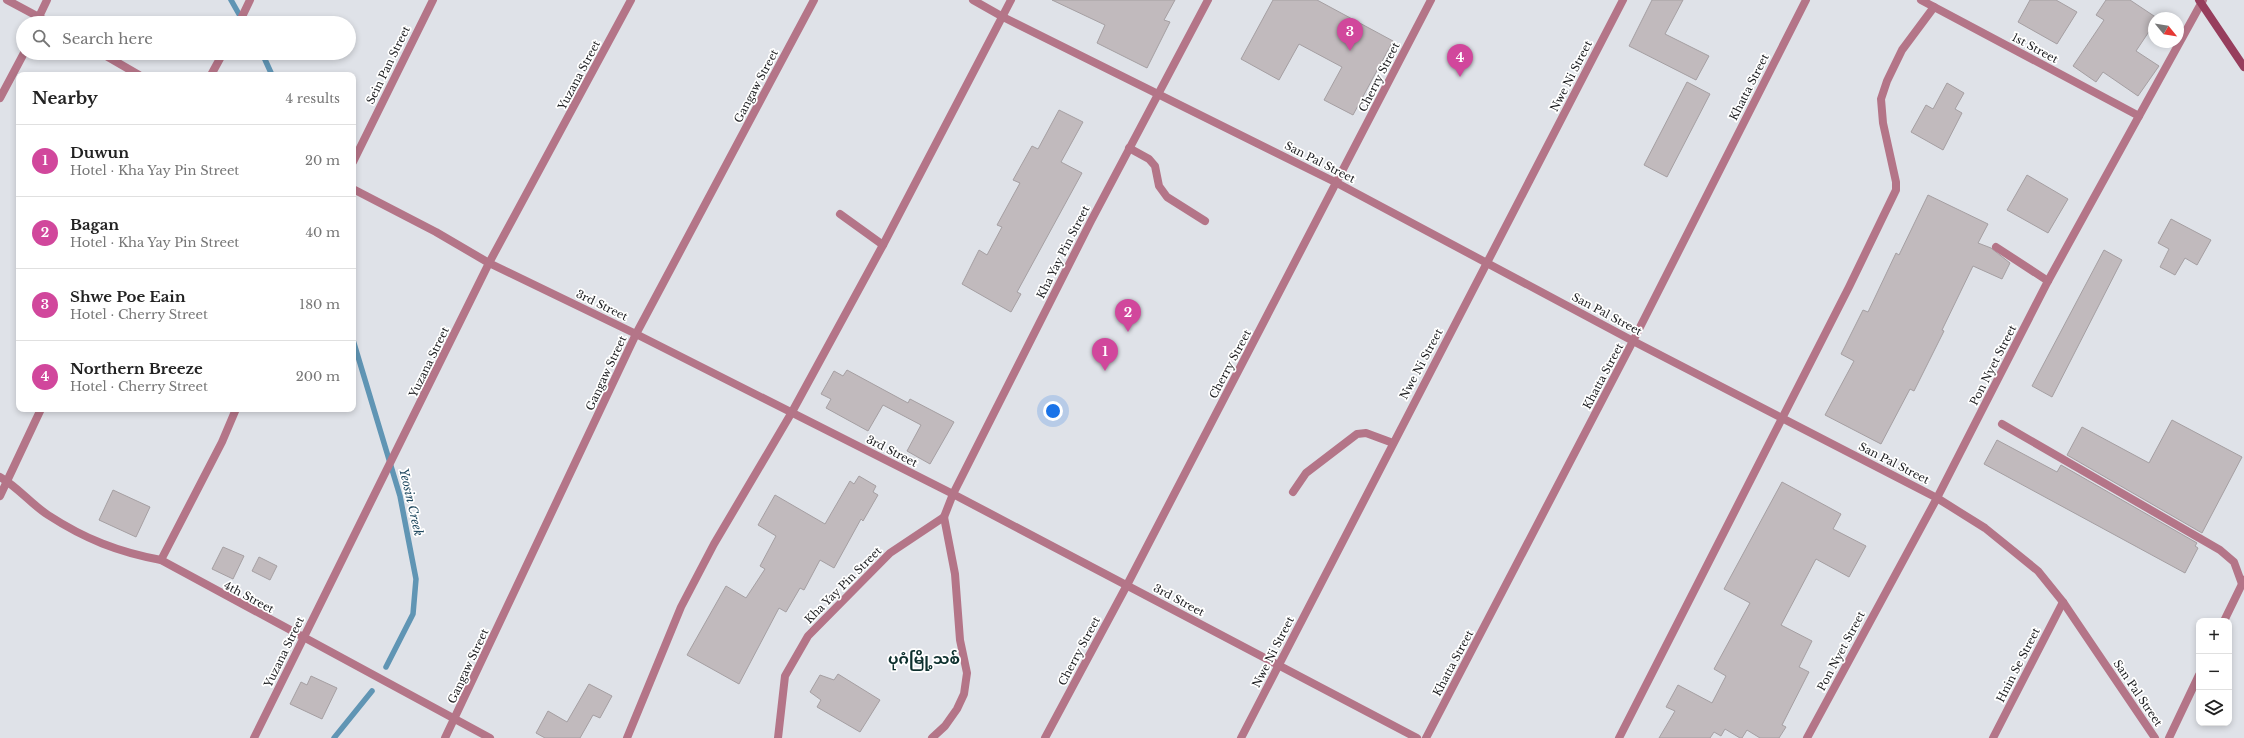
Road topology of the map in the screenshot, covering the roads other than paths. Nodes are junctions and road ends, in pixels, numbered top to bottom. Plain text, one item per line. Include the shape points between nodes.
1 (7, 0) edge
2 (47, 0) edge
3 (432, 0) edge
4 (631, 0) edge
5 (814, 0) edge
6 (973, 0) edge
7 (1011, 0) edge
8 (1208, 0) edge
9 (1431, 0) edge
10 (1623, 0) edge
11 (1806, 0) edge
12 (1921, 0) edge
13 (2201, 1) edge
14 (249, 2) edge
15 (1934, 7) junction
16 (32, 16) edge
17 (39, 16) edge
18 (242, 16) edge
19 (1003, 17) junction
20 (20, 60) edge
21 (113, 60) edge
22 (219, 60) edge
23 (2244, 67) edge
24 (134, 72) edge
25 (213, 72) edge
26 (1159, 93) junction
27 (0, 98) edge
28 (2139, 116) junction
29 (1130, 148) junction
30 (356, 156) edge
31 (1337, 182) junction
32 (356, 191) edge
33 (361, 194) junction
34 (356, 197) edge
35 (840, 214) dead end
36 (1205, 221) dead end
37 (883, 245) junction
38 (1996, 247) dead end
39 (1487, 262) junction
40 (489, 264) junction
41 (2048, 281) junction
42 (636, 334) junction
43 (1633, 341) junction
44 (39, 412) edge
45 (235, 412) edge
46 (792, 412) junction
47 (1782, 419) junction
48 (2002, 424) dead end
49 (1393, 443) junction
50 (4, 479) edge
51 (1293, 492) dead end
52 (953, 494) junction
53 (0, 496) edge
54 (1937, 498) junction
55 (944, 517) junction
56 (161, 560) junction
57 (2243, 582) edge
58 (1127, 585) junction
59 (2063, 602) junction
60 (2225, 618) edge
61 (303, 638) junction
62 (1279, 664) junction
63 (2196, 681) edge
64 (455, 720) junction
65 (254, 738) edge
66 (445, 738) edge
67 (490, 738) edge
68 (627, 738) edge
69 (778, 738) edge
70 (932, 738) edge
71 (1045, 738) edge
72 (1241, 738) edge
73 (1417, 738) edge
74 (1426, 738) edge
75 (1619, 738) edge
76 (1807, 738) edge
77 (1993, 738) edge
78 (2155, 738) edge
79 (2169, 738) edge

1 - 16 street
2 - 17 street
3 - 30 street, Sein Pan Street
4 - 40 street, Yuzana Street
5 - 42 street, Gangaw Street
6 - 19 street, San Pal Street
7 - 19 street
8 - 26 street, Kha Yay Pin Street
9 - 31 street, Cherry Street
10 - 39 street, Nwe Ni Street
11 - 43 street, Khatta Street
12 - 15 street, 1st Street
13 - 23 main road
13 - 28 street, Pon Nyet Street
14 - 18 street
15 - 28 street, 1st Street
15 - 47 street via 1902,50 1881,99 1883,124 1896,190
19 - 26 street, San Pal Street
19 - 37 street
20 - 27 street
21 - 24 street
22 - 25 street
26 - 29 street, Kha Yay Pin Street
26 - 31 street, San Pal Street
28 - 41 street, Pon Nyet Street
29 - 36 street via 1149,159 1155,166 1159,186 1167,197
29 - 52 street, Kha Yay Pin Street
31 - 39 street, San Pal Street
31 - 58 street, Cherry Street
32 - 33 street, 3rd Street
33 - 34 street
33 - 40 street, 3rd Street via 436,232
35 - 37 street
37 - 46 street
38 - 41 street
39 - 43 street, San Pal Street
39 - 49 street, Nwe Ni Street
40 - 42 street, 3rd Street
40 - 61 street, Yuzana Street
41 - 54 street, Pon Nyet Street
42 - 46 street, 3rd Street
42 - 64 street, Gangaw Street
43 - 47 street, San Pal Street
43 - 74 street, Khatta Street
44 - 50 street
45 - 56 street
46 - 52 street, 3rd Street
46 - 68 street via 714,544 681,607
47 - 54 street, San Pal Street
47 - 75 street
48 - 57 street via 2220,550 2234,562
49 - 51 street via 1366,433 1357,434 1306,473
49 - 62 street, Nwe Ni Street
50 - 53 street
50 - 56 street, 4th Street via 47,515 92,540 124,553
52 - 55 street, Kha Yay Pin Street
52 - 58 street, 3rd Street
54 - 59 street, San Pal Street via 1985,528 2038,571
54 - 76 street, Pon Nyet Street
55 - 69 street, Kha Yay Pin Street via 890,553 808,636 785,676
55 - 70 street via 955,574 960,640 967,673 964,694 957,709 945,726
56 - 61 street, 4th Street
57 - 60 street
58 - 62 street, 3rd Street
58 - 71 street, Cherry Street
59 - 77 street, Hnin Se Street
59 - 78 street, San Pal Street
61 - 64 street, 4th Street
61 - 65 street, Yuzana Street
62 - 72 street, Nwe Ni Street
62 - 73 street, 3rd Street
63 - 79 street
64 - 66 street, Gangaw Street
64 - 67 street, 4th Street

